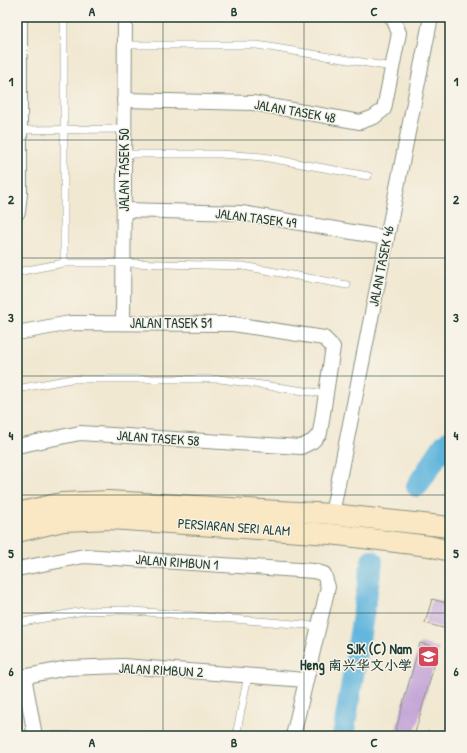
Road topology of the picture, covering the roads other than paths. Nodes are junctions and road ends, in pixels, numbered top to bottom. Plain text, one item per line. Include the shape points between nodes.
1 (20, 17) edge
2 (64, 17) edge
3 (125, 17) edge
4 (391, 17) edge
5 (431, 17) edge
6 (125, 45) junction
7 (392, 67) junction
8 (124, 100) junction
9 (124, 129) junction
10 (20, 130) junction
11 (64, 130) junction
12 (124, 154) junction
13 (368, 176) dead end
14 (124, 210) junction
15 (17, 213) edge
16 (387, 238) junction
17 (64, 263) junction
18 (124, 263) junction
19 (17, 272) edge
20 (347, 285) dead end
21 (123, 323) junction
22 (17, 333) edge
23 (17, 389) edge
24 (326, 394) junction
25 (17, 446) edge
26 (17, 513) edge
27 (332, 514) junction
28 (450, 527) edge
29 (281, 530) junction
30 (17, 532) edge
31 (377, 540) junction
32 (450, 551) edge
33 (17, 569) edge
34 (17, 623) edge
35 (319, 626) junction
36 (248, 675) junction
37 (20, 677) edge
38 (306, 680) junction
39 (34, 736) edge
40 (151, 736) edge
41 (236, 736) edge
42 (293, 736) edge

1 - 10 street
2 - 11 lane
3 - 6 street, JALAN TASEK 50
4 - 7 street, JALAN TASEK 48 via 399,33
5 - 16 street, JALAN TASEK 46
6 - 7 lane via 257,46
6 - 8 street, JALAN TASEK 50
7 - 8 street, JALAN TASEK 48 via 384,109 374,118 360,122 253,102
8 - 9 street, JALAN TASEK 50
9 - 11 lane
9 - 12 street, JALAN TASEK 50
10 - 11 lane
10 - 15 street via 20,193
11 - 17 lane
12 - 13 lane via 220,154 263,157
12 - 14 street, JALAN TASEK 50
14 - 16 street, JALAN TASEK 49 via 242,213
14 - 18 street, JALAN TASEK 50
16 - 27 street, JALAN TASEK 46
17 - 18 lane
17 - 19 lane
18 - 20 lane via 243,266
18 - 21 street, JALAN TASEK 50
21 - 22 street, JALAN TASEK 51 via 70,323
21 - 24 street, JALAN TASEK 51 via 233,324 324,338 333,347
23 - 24 lane via 71,379 220,380
24 - 25 street, JALAN TASEK 58 via 320,433 301,447 80,433
26 - 27 main road, PERSIARAN SERI ALAM via 61,503 109,501
27 - 28 main road, PERSIARAN SERI ALAM
27 - 29 main road via 320,525
27 - 31 main road via 349,529
29 - 30 main road, PERSIARAN SERI ALAM via 110,519 63,522
29 - 31 main road, PERSIARAN SERI ALAM
31 - 32 main road, PERSIARAN SERI ALAM
33 - 35 street, JALAN RIMBUN 1 via 84,556 314,571 324,574 328,587
34 - 35 lane via 84,611 122,610
35 - 38 street
36 - 37 street, JALAN RIMBUN 2 via 123,666 67,668
36 - 38 street, JALAN RIMBUN 2
36 - 41 lane
37 - 39 street
38 - 42 street
39 - 40 lane

